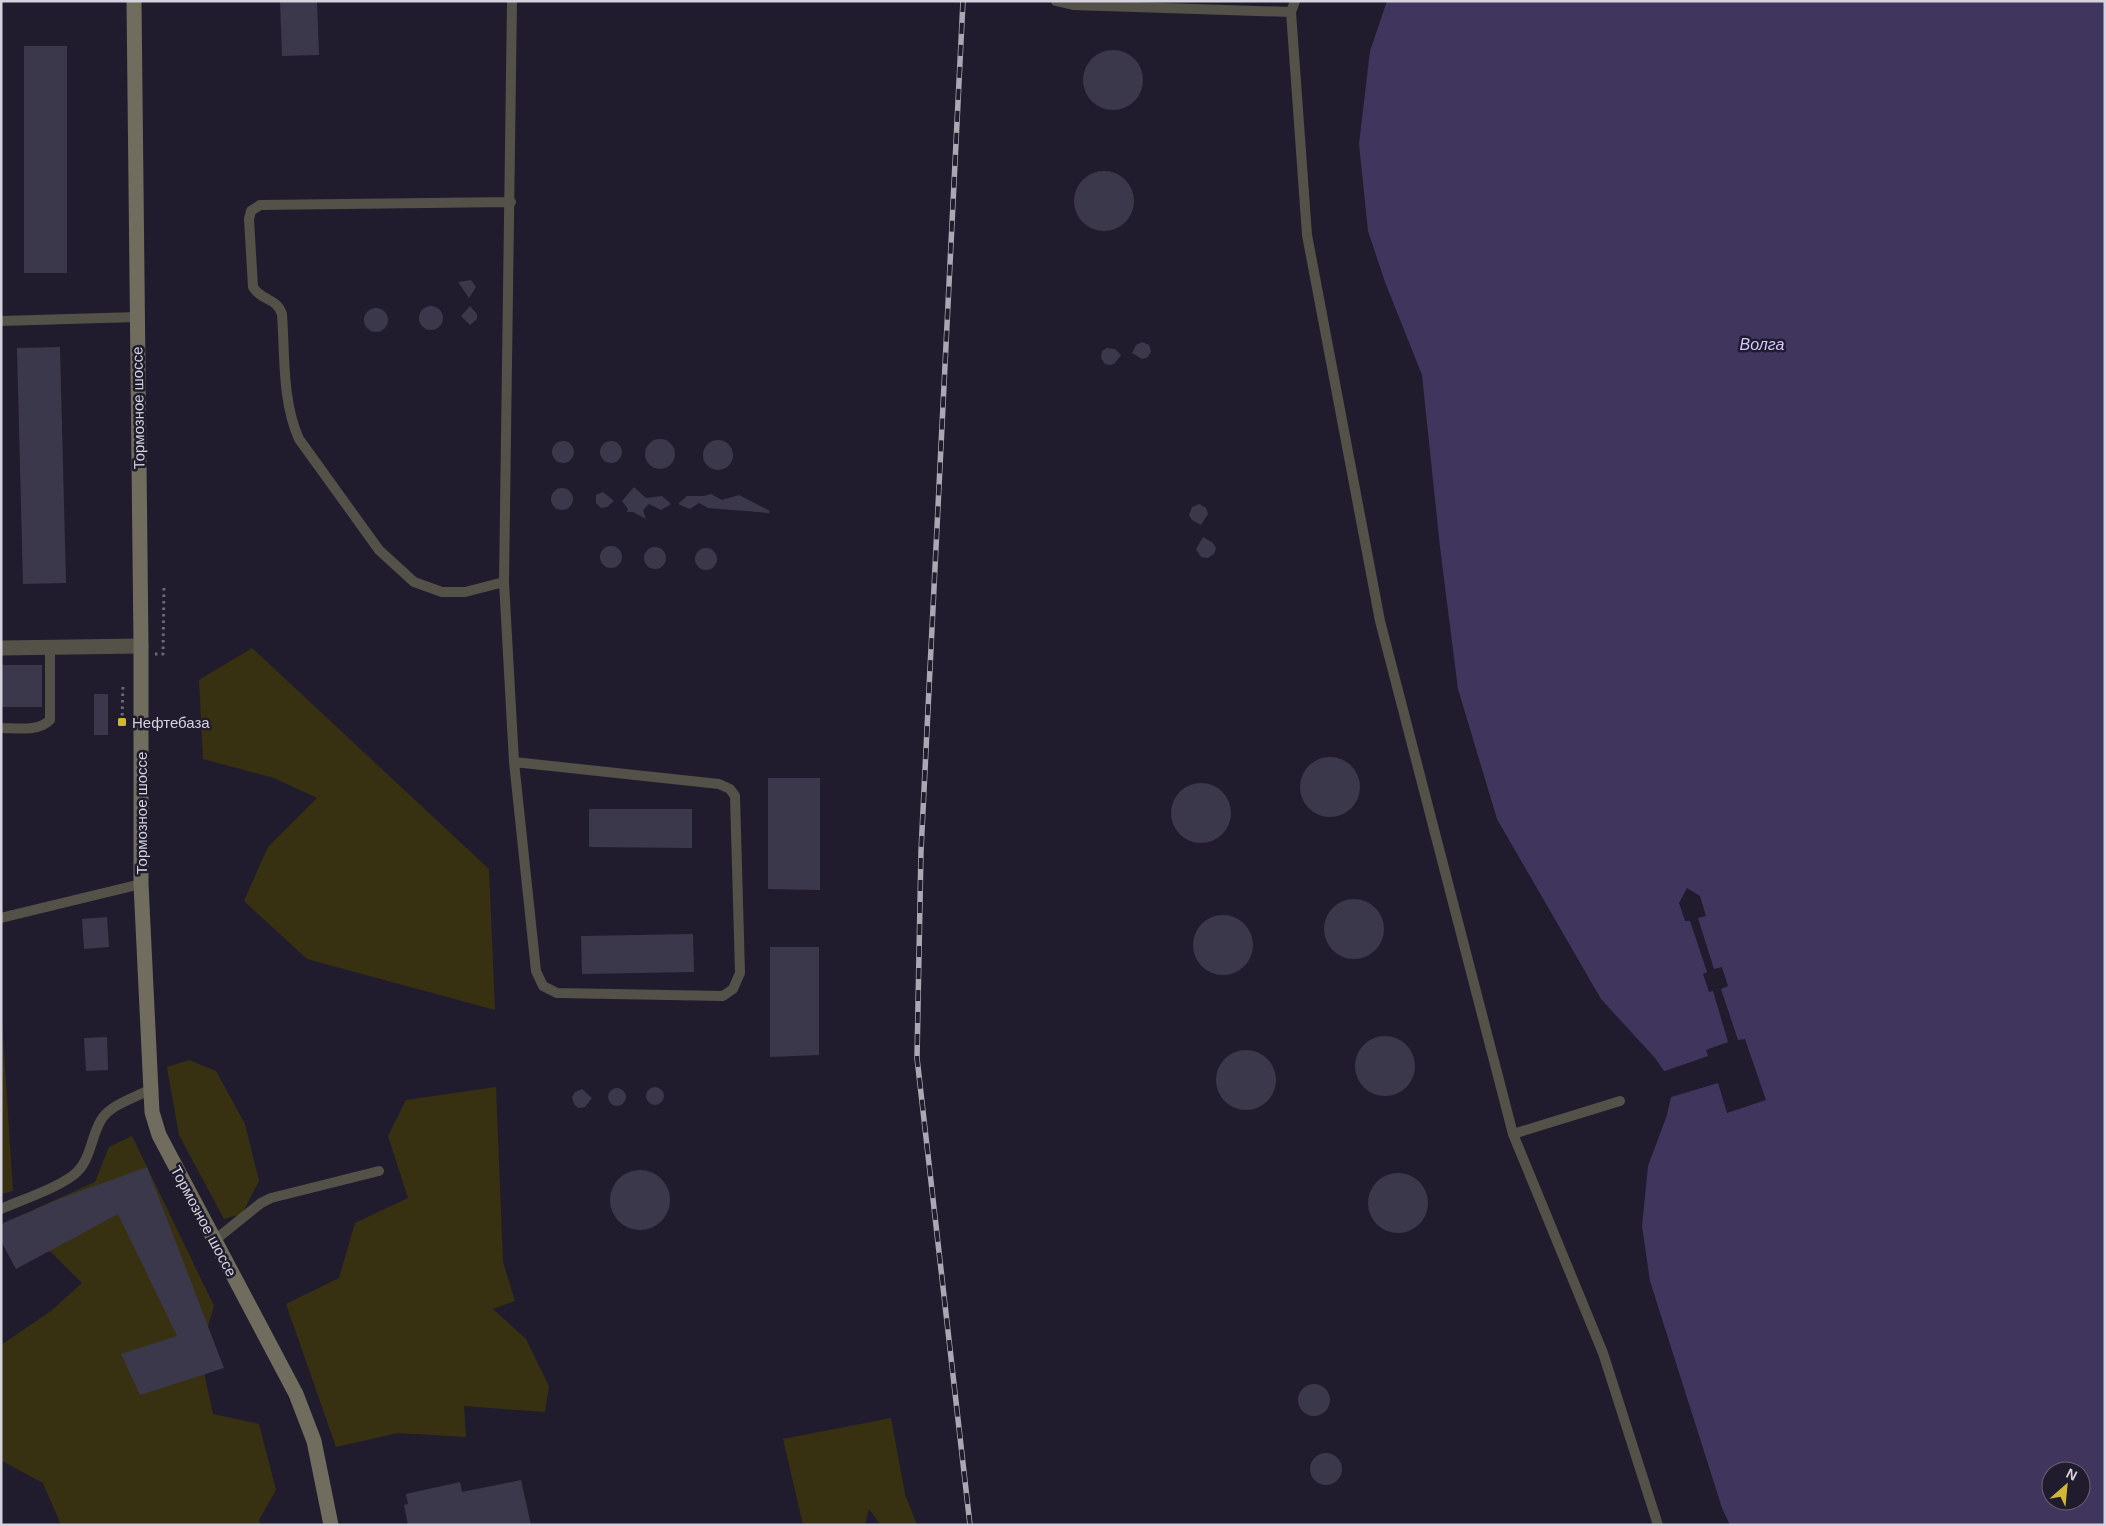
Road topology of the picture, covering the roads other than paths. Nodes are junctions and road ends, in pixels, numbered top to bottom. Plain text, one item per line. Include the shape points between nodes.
1 (134, 1) edge
2 (512, 1) edge
3 (1056, 1) edge
4 (1295, 1) edge
5 (1291, 12) junction
6 (511, 202) junction
7 (137, 317) junction
8 (1, 321) edge
9 (504, 582) junction
10 (141, 646) junction
11 (1, 648) edge
12 (50, 649) junction
13 (1, 728) edge
14 (514, 762) junction
15 (141, 884) junction
16 (1, 918) edge
17 (149, 1090) junction
18 (1620, 1101) dead end
19 (1513, 1134) junction
20 (378, 1170) dead end
21 (1, 1209) edge
22 (214, 1240) junction
23 (331, 1525) edge
24 (1658, 1525) edge

1 - 7 street, Тормозное шоссе
2 - 6 lane
3 - 5 lane via 1073,5
4 - 5 lane
5 - 19 lane via 1307,235 1380,621
6 - 9 lane
6 - 9 lane via 260,205 251,211 249,219 254,287 260,295 275,302 282,314 288,402 291,422 299,439 379,550 414,582 442,592 465,592
7 - 8 lane
7 - 10 street, Тормозное шоссе
9 - 14 lane
10 - 12 street
10 - 15 street, Тормозное шоссе
11 - 12 street
12 - 13 lane via 50,720 37,728
14 - 14 lane via 718,784 730,789 735,796 740,973 733,990 723,996 557,993 543,986 536,971
15 - 16 lane
15 - 17 street, Тормозное шоссе
17 - 21 lane via 109,1111 101,1119 85,1163 76,1173
17 - 22 street, Тормозное шоссе via 159,1135
18 - 19 lane
19 - 24 lane via 1603,1353
20 - 22 lane via 270,1198
22 - 23 street, Тормозное шоссе via 296,1394 314,1441

